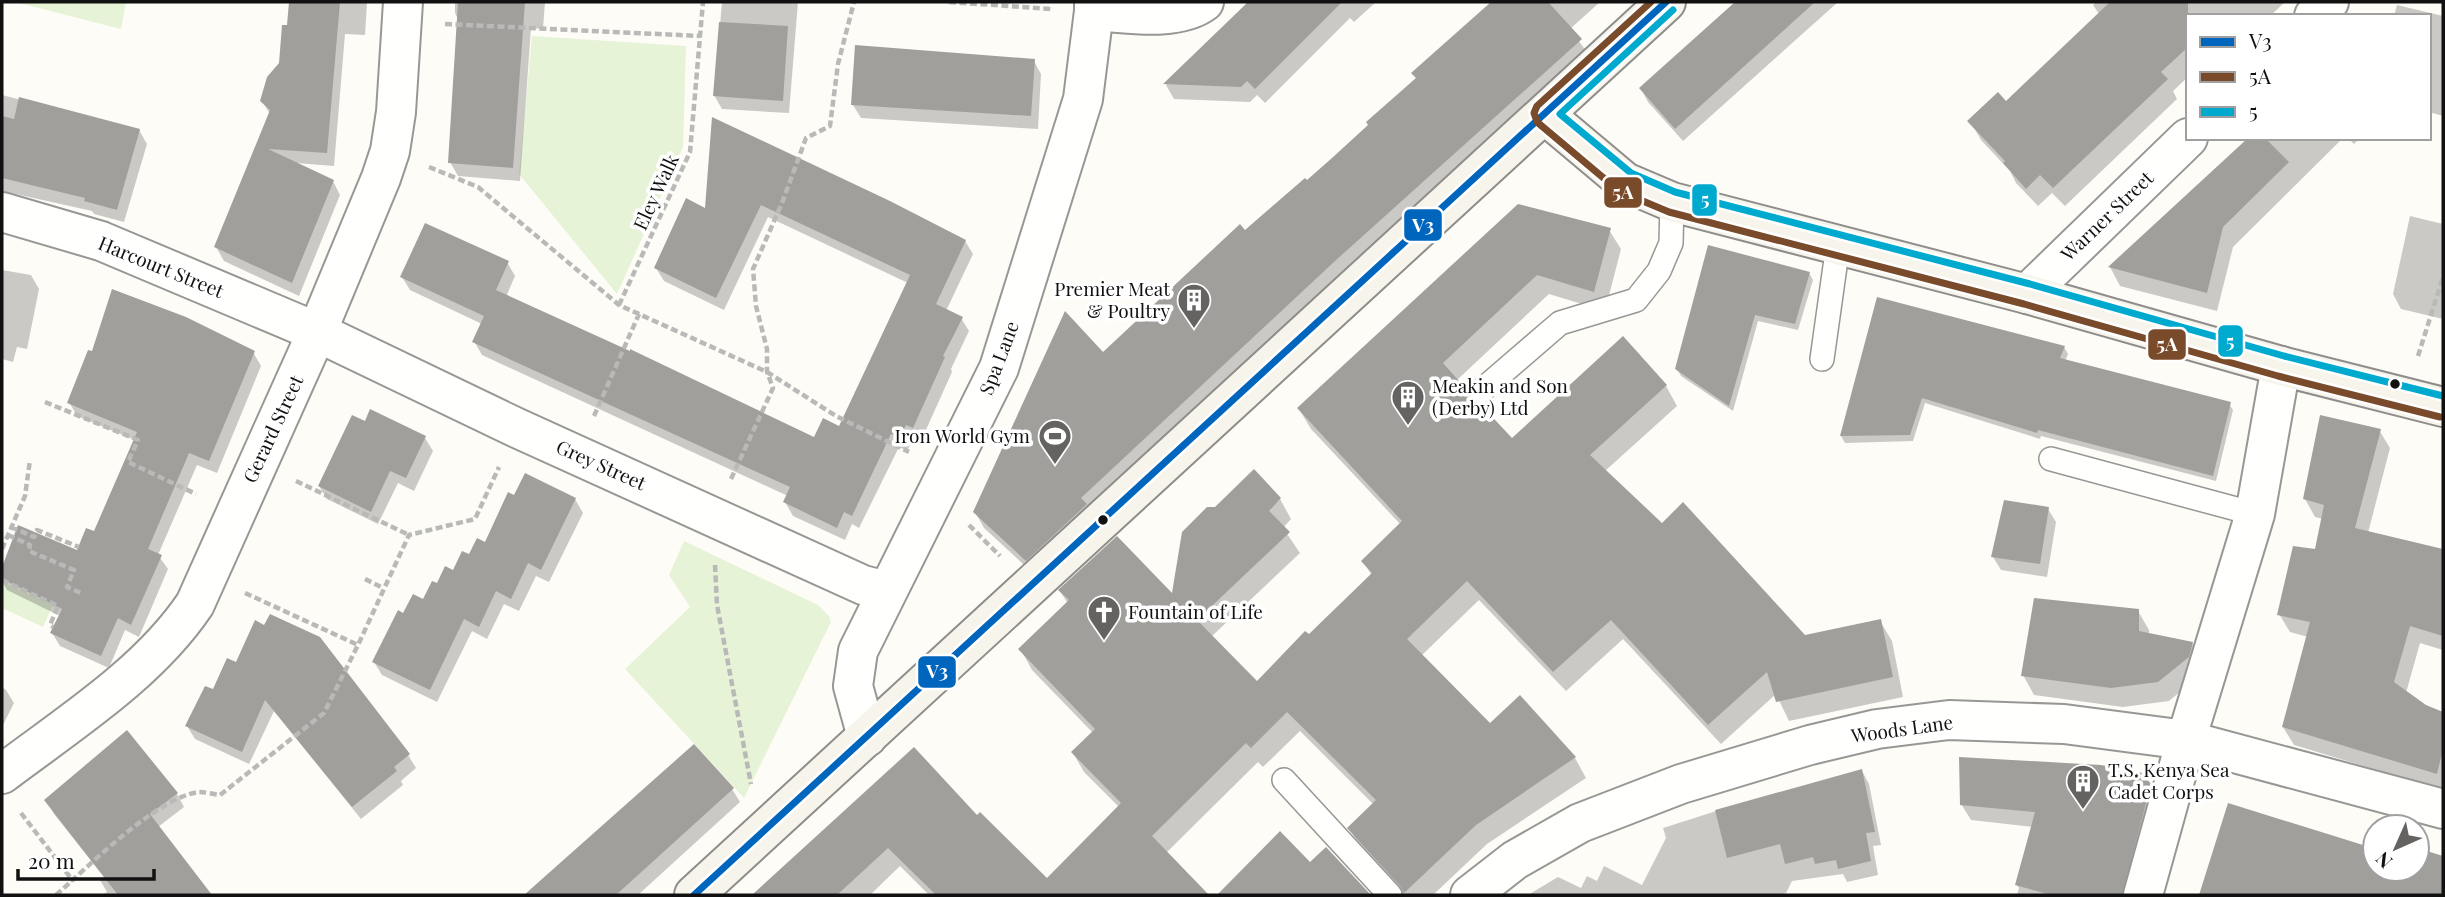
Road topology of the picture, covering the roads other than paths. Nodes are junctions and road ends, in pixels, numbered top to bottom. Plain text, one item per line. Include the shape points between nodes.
1 (1204, 2) edge
2 (1666, 2) edge
3 (2329, 2) edge
4 (1094, 7) edge
5 (402, 12) edge
6 (2316, 14) edge
7 (1544, 114) junction
8 (2186, 140) edge
9 (1672, 202) junction
10 (2, 212) edge
11 (1838, 245) junction
12 (2027, 294) junction
13 (317, 332) junction
14 (1822, 359) dead end
15 (2281, 366) junction
16 (1481, 391) dead end
17 (2443, 407) edge
18 (2051, 459) dead end
19 (2255, 514) junction
20 (887, 591) junction
21 (867, 737) junction
22 (2186, 740) junction
23 (1284, 780) dead end
24 (10, 791) edge
25 (2443, 808) edge
26 (2143, 893) edge
27 (699, 894) edge
28 (1390, 895) edge
29 (1470, 895) edge

1 - 4 street via 1194,10 1173,14
2 - 7 street
3 - 6 street
4 - 20 street, Spa Lane via 1083,99 999,368
5 - 13 street, Gerard Street via 390,151
7 - 9 street via 1625,181
7 - 21 street
8 - 12 street, Warner Street
9 - 11 street
9 - 16 lane via 1671,243 1659,271 1636,300 1560,323
10 - 13 street, Harcourt Street via 101,241
11 - 12 street
11 - 14 lane
12 - 15 street
13 - 20 street, Grey Street via 517,428
13 - 24 street, Gerard Street via 188,615 161,648
15 - 17 street
15 - 19 street
18 - 19 lane
19 - 22 street
20 - 21 street, Spa Lane via 858,651 853,686
21 - 27 street
22 - 25 street, Woods Lane
22 - 26 street
22 - 29 street, Woods Lane via 2064,724 1949,720 1877,729 1681,784 1580,823 1515,859
23 - 28 lane

